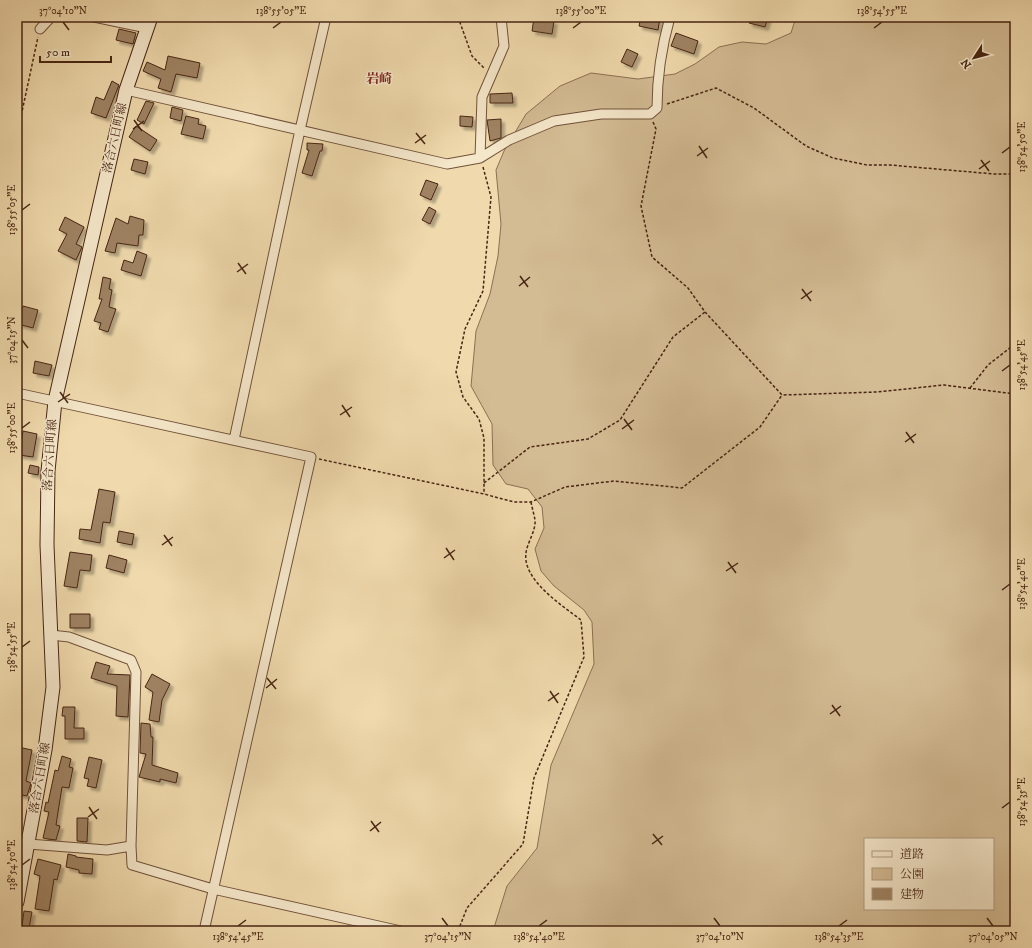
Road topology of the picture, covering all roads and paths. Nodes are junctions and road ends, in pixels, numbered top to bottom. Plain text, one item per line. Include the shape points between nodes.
1 (52, 17) edge
2 (94, 17) edge
3 (326, 17) edge
4 (458, 17) edge
5 (501, 17) edge
6 (670, 17) edge
7 (149, 22) edge
8 (40, 29) joint
9 (492, 75) junction
10 (126, 90) junction
11 (653, 111) junction
12 (300, 130) junction
13 (17, 135) edge
14 (480, 158) junction
15 (1015, 174) edge
16 (705, 312) junction
17 (1015, 344) edge
18 (970, 388) junction
19 (17, 393) edge
20 (1015, 394) edge
21 (782, 395) junction
22 (55, 401) junction
23 (234, 440) junction
24 (311, 457) junction
25 (484, 483) junction
26 (484, 494) junction
27 (531, 502) junction
28 (51, 635) junction
29 (23, 844) edge
30 (131, 846) junction
31 (213, 889) junction
32 (17, 902) edge
33 (204, 931) edge
34 (401, 931) edge
35 (458, 931) edge

1 - 8 street
2 - 7 street
3 - 12 street
4 - 9 path via 472,56
5 - 9 street via 504,46
6 - 11 street via 661,52
7 - 10 main road, 落合六日町線
8 - 13 path
9 - 14 street via 482,97
10 - 12 street
10 - 22 main road, 落合六日町線
11 - 14 street via 601,114 554,121 509,140
11 - 15 path via 716,88 754,108 806,146 833,158 867,165
11 - 16 path via 656,129 642,206 652,257 688,288
12 - 14 street via 447,164
12 - 23 street
14 - 25 path via 490,197 483,291 465,329 456,372 463,397 479,419 484,438
16 - 21 path
16 - 25 path via 673,337 620,420 588,439 530,447
17 - 18 path via 988,365
18 - 20 path
18 - 21 path via 944,385 877,392
19 - 22 street
21 - 27 path via 760,427 682,488 614,481 565,487
22 - 23 street
22 - 28 main road, 落合六日町線 via 48,471 47,545
23 - 24 street
24 - 26 path
24 - 31 street
25 - 26 path
26 - 27 path via 514,502
27 - 35 path via 535,522 525,554 528,571 556,600 581,620 584,657 534,778 523,844 467,908
28 - 29 main road, 落合六日町線 via 53,687 46,750
28 - 30 street via 69,637 130,660 136,672
29 - 30 street via 107,850
29 - 32 main road, 落合六日町線
30 - 31 street via 132,865
31 - 33 street
31 - 34 street

